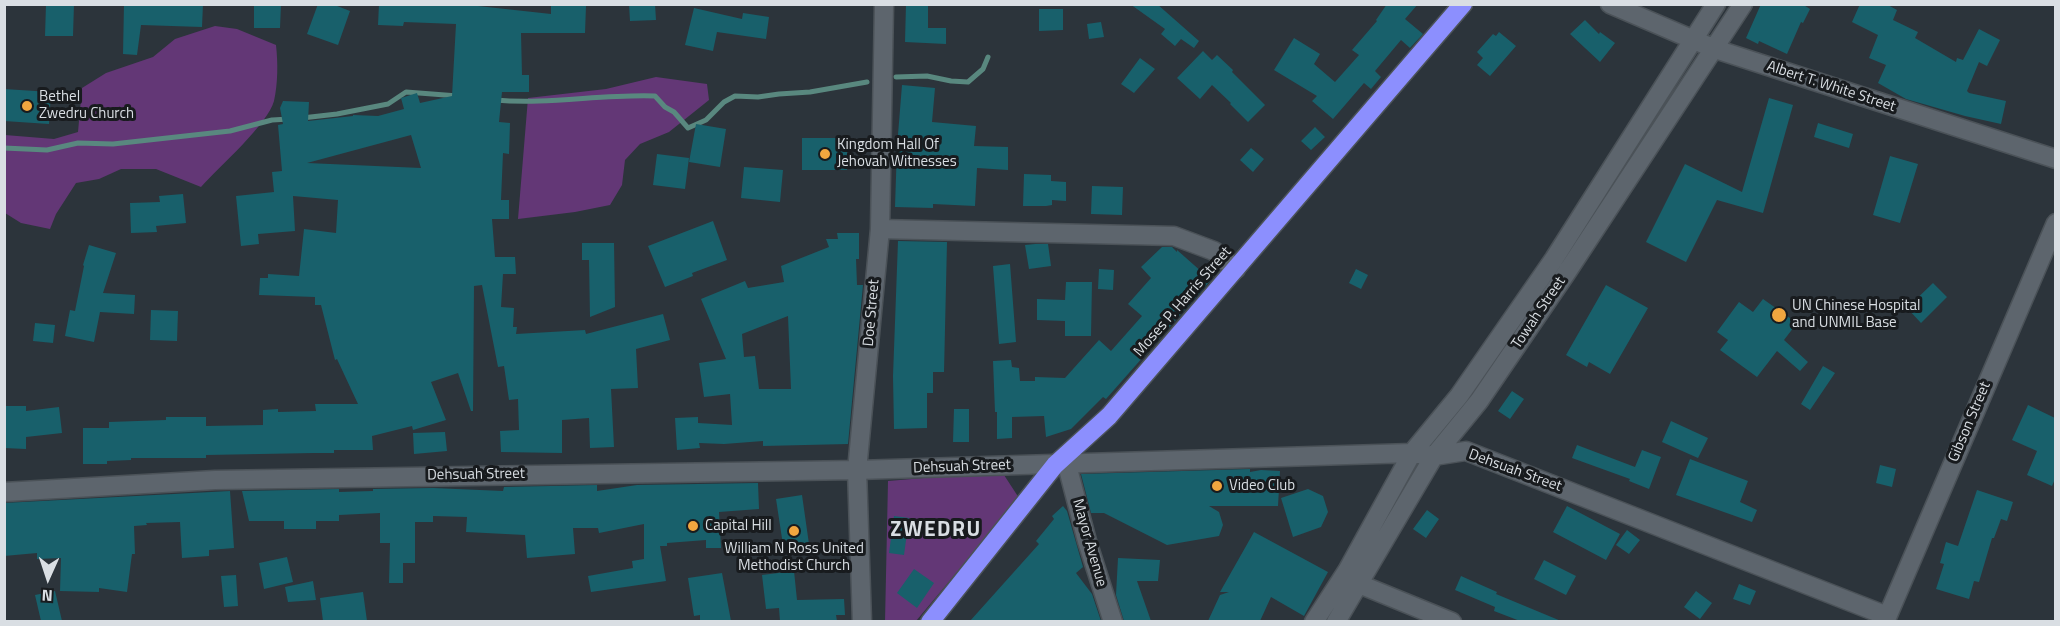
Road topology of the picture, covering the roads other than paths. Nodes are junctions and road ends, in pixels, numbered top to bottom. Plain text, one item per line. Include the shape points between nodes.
1 (884, 4) edge
2 (1463, 4) edge
3 (1610, 4) edge
4 (1716, 4) edge
5 (1743, 4) edge
6 (1692, 41) junction
7 (1715, 49) junction
8 (2055, 159) edge
9 (2055, 223) edge
10 (880, 229) junction
11 (1236, 268) junction
12 (1412, 453) junction
13 (1434, 456) junction
14 (1061, 465) junction
15 (857, 470) junction
16 (4, 492) edge
17 (1359, 584) junction
18 (1886, 619) edge
19 (862, 621) edge
20 (930, 621) edge
21 (1113, 621) edge
22 (1314, 621) edge
23 (1336, 621) edge
24 (1452, 621) edge

1 - 10 street, Doe Street
2 - 11 highway, Moses P. Harris Street
3 - 6 street, Albert T. White Street
4 - 6 street, Towah Street
5 - 7 street, Towah Street
6 - 7 street, Albert T. White Street
6 - 12 street, Towah Street via 1554,259 1459,396
7 - 8 street, Albert T. White Street
7 - 13 street, Towah Street via 1479,401
9 - 18 street, Gibson Street
10 - 11 street via 1174,236 1215,251
10 - 15 street, Doe Street
11 - 14 highway, Moses P. Harris Street via 1109,416
12 - 13 street, Dehsuah Street
12 - 14 street, Dehsuah Street
12 - 22 street, Towah Street via 1347,571
13 - 17 street, Towah Street
13 - 18 street, Dehsuah Street via 1466,451
14 - 15 street, Dehsuah Street
14 - 20 highway, Moses P. Harris Street
14 - 21 street, Mayor Avenue
15 - 16 street, Dehsuah Street via 226,480
15 - 19 street, Doe Street
17 - 23 street, Towah Street
17 - 24 street

